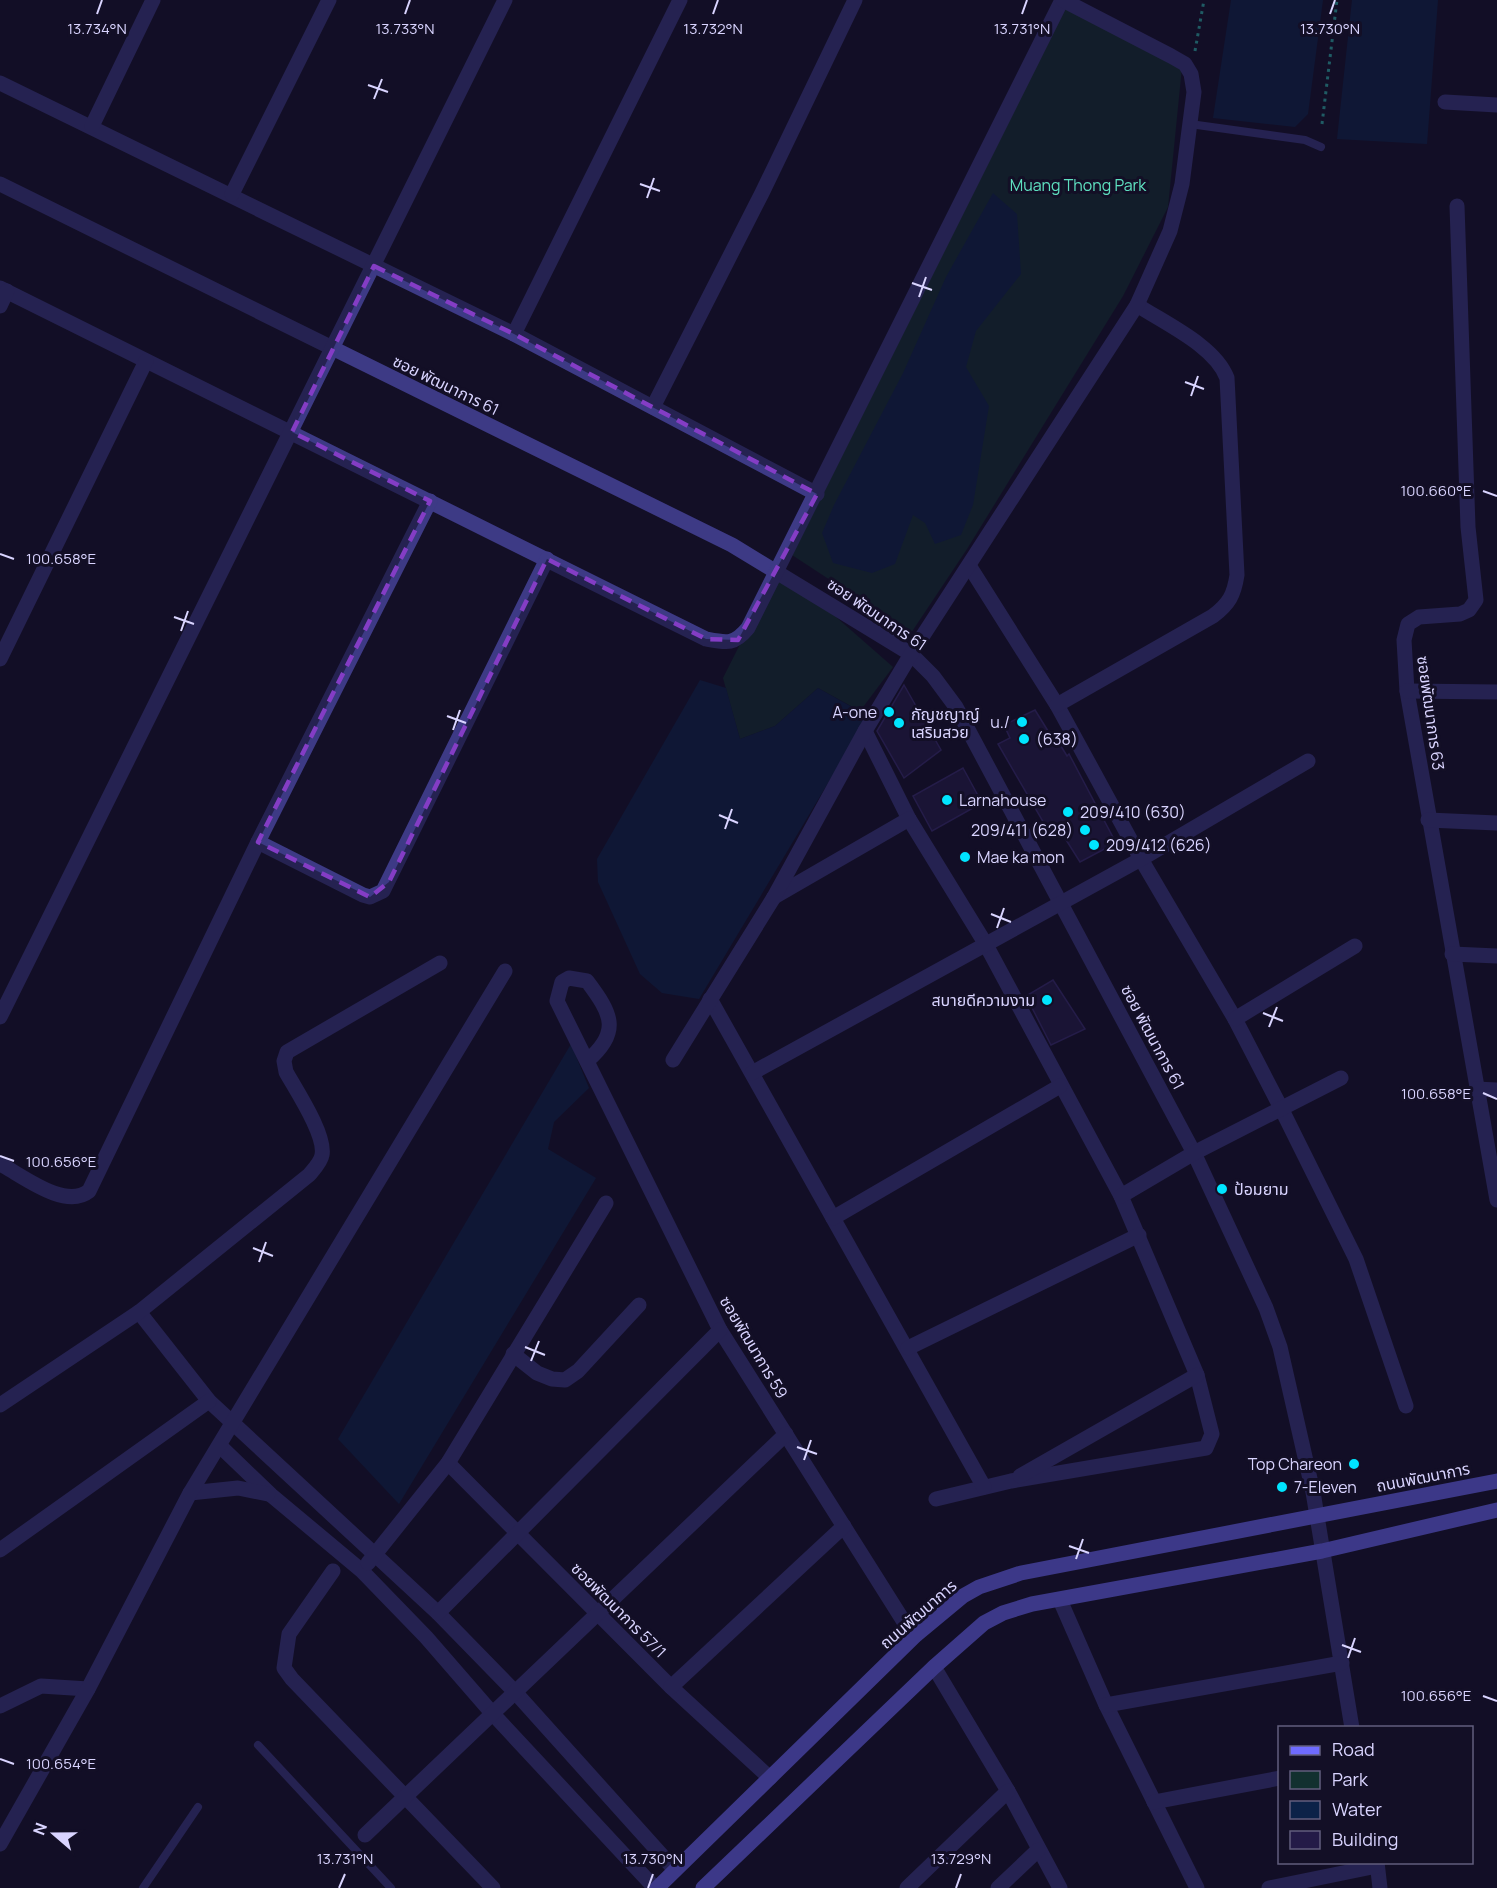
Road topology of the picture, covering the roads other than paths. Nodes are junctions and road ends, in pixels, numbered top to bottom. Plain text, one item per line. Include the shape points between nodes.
1 (153, 0) edge
2 (329, 0) edge
3 (505, 0) edge
4 (680, 0) edge
5 (855, 0) edge
6 (1062, 0) edge
7 (0, 82) edge
8 (1445, 102) dead end
9 (1497, 105) edge
10 (1190, 124) junction
11 (92, 126) junction
12 (1321, 147) dead end
13 (0, 184) edge
14 (232, 194) junction
15 (1457, 206) dead end
16 (374, 266) junction
17 (4, 289) edge
18 (1137, 305) junction
19 (0, 306) edge
20 (514, 334) junction
21 (332, 350) junction
22 (146, 361) junction
23 (653, 407) junction
24 (292, 432) junction
25 (817, 494) junction
26 (430, 501) junction
27 (547, 559) junction
28 (970, 567) junction
29 (777, 570) junction
30 (911, 654) junction
31 (0, 659) edge
32 (1407, 691) junction
33 (1497, 692) edge
34 (1057, 705) junction
35 (865, 731) junction
36 (1308, 761) dead end
37 (909, 819) junction
38 (1428, 820) junction
39 (1497, 823) edge
40 (258, 842) junction
41 (1141, 859) junction
42 (774, 897) junction
43 (1060, 902) junction
44 (985, 943) junction
45 (1355, 946) dead end
46 (1452, 954) junction
47 (1497, 956) edge
48 (440, 963) dead end
49 (505, 971) dead end
50 (710, 999) junction
51 (0, 1017) edge
52 (1235, 1019) junction
53 (673, 1060) dead end
54 (587, 1061) junction
55 (752, 1073) junction
56 (1341, 1078) dead end
57 (1060, 1086) junction
58 (1476, 1089) junction
59 (1497, 1090) edge
60 (1281, 1108) junction
61 (1194, 1152) junction
62 (0, 1164) edge
63 (1121, 1196) junction
64 (1497, 1200) edge
65 (606, 1203) dead end
66 (833, 1218) junction
67 (1138, 1235) junction
68 (639, 1305) dead end
69 (140, 1312) junction
70 (720, 1330) junction
71 (908, 1348) junction
72 (513, 1354) junction
73 (1197, 1375) junction
74 (209, 1401) junction
75 (0, 1405) edge
76 (1406, 1406) dead end
77 (231, 1424) junction
78 (786, 1434) junction
79 (220, 1446) junction
80 (448, 1463) junction
81 (1011, 1481) junction
82 (1497, 1481) edge
83 (984, 1487) junction
84 (190, 1493) junction
85 (271, 1495) junction
86 (936, 1499) dead end
87 (1497, 1510) edge
88 (1317, 1517) junction
89 (844, 1526) junction
90 (517, 1533) junction
91 (0, 1550) edge
92 (1322, 1551) junction
93 (374, 1556) junction
94 (333, 1570) dead end
95 (362, 1571) junction
96 (1060, 1600) junction
97 (596, 1612) junction
98 (438, 1613) junction
99 (916, 1635) junction
100 (1342, 1663) junction
101 (934, 1667) junction
102 (670, 1687) junction
103 (88, 1689) junction
104 (515, 1692) junction
105 (1106, 1705) junction
106 (0, 1706) edge
107 (492, 1713) junction
108 (1352, 1726) edge
109 (258, 1745) dead end
110 (770, 1778) junction
111 (1278, 1778) edge
112 (1008, 1791) junction
113 (407, 1797) junction
114 (1154, 1802) junction
115 (198, 1807) dead end
116 (364, 1835) dead end
117 (0, 1844) edge
118 (1038, 1850) junction
119 (1377, 1864) edge
120 (675, 1870) junction
121 (1380, 1886) edge
122 (143, 1888) edge
123 (391, 1888) edge
124 (493, 1888) edge
125 (656, 1888) edge
126 (703, 1888) edge
127 (907, 1888) edge
128 (998, 1888) edge
129 (1060, 1888) edge
130 (1197, 1888) edge
131 (1269, 1888) edge

1 - 11 street
2 - 14 street
3 - 16 street
4 - 20 street
5 - 23 street
6 - 10 street via 1185,64 1194,92
6 - 25 street
7 - 11 street
8 - 9 street
10 - 12 lane via 1305,140
10 - 18 street via 1176,211
11 - 14 street
13 - 21 street, ซอย พัฒนาการ 61
14 - 16 street
15 - 32 street, ซอยพัฒนาการ 63 via 1468,527 1476,600 1460,614 1419,617 1408,624 1404,640
16 - 20 street
16 - 21 street
17 - 19 street
17 - 22 street
18 - 28 street
18 - 34 street via 1209,351 1221,363 1227,378 1237,575 1234,593 1226,607 1213,616
20 - 23 street
21 - 24 street
21 - 29 street, ซอย พัฒนาการ 61
22 - 24 street
22 - 31 street
23 - 25 street
24 - 26 street
24 - 51 street
25 - 29 street
26 - 27 street
26 - 40 street
27 - 29 street via 706,639 724,642 738,640 748,628
27 - 40 street via 383,891 370,897 363,895
28 - 30 street
28 - 34 street
29 - 30 street, ซอย พัฒนาการ 61
30 - 35 street
30 - 43 street, ซอย พัฒนาการ 61 via 956,707
32 - 33 street
32 - 38 street, ซอยพัฒนาการ 63
34 - 41 street
35 - 37 street
35 - 42 street
36 - 41 street
37 - 42 street
37 - 44 street
38 - 39 street
38 - 46 street, ซอยพัฒนาการ 63
40 - 62 street via 89,1191 82,1196 62,1198
41 - 43 street
41 - 52 street
42 - 50 street
43 - 44 street
43 - 61 street, ซอย พัฒนาการ 61
44 - 55 street
44 - 57 street
45 - 52 street
46 - 47 street
46 - 58 street, ซอยพัฒนาการ 63
48 - 69 street via 287,1052 286,1072 322,1146 318,1164
49 - 77 street
50 - 53 street
50 - 55 street
52 - 60 street
54 - 54 street, ซอยพัฒนาการ 59 via 557,1001 562,982 569,978 587,981 611,1025 605,1044
54 - 70 street, ซอยพัฒนาการ 59
55 - 66 street
56 - 60 street
57 - 63 street
57 - 66 street
58 - 59 street
58 - 64 street, ซอยพัฒนาการ 63
60 - 61 street
60 - 76 street via 1356,1259
61 - 63 street
61 - 88 street, ซอย พัฒนาการ 61 via 1280,1347
63 - 67 street
65 - 72 street
66 - 71 street
67 - 71 street
67 - 73 street
68 - 72 street via 565,1380 537,1373
69 - 74 street
69 - 75 street
70 - 78 street, ซอยพัฒนาการ 59
70 - 90 street
71 - 83 street
72 - 80 street
73 - 81 street
73 - 81 street via 1212,1434 1206,1448
74 - 77 street
74 - 91 street
77 - 79 street
77 - 93 street
78 - 89 street, ซอยพัฒนาการ 59
78 - 97 street
79 - 84 street
79 - 85 street
80 - 90 street, ซอยพัฒนาการ 57/1
80 - 93 street
81 - 83 street
82 - 88 main road, ถนนพัฒนาการ
83 - 86 street
84 - 85 street via 238,1488
84 - 103 street
85 - 95 street
87 - 92 main road
88 - 92 street, ซอย พัฒนาการ 61
88 - 99 main road, ถนนพัฒนาการ via 1021,1573 963,1596
89 - 99 street, ซอยพัฒนาการ 59
89 - 102 street
90 - 97 street, ซอยพัฒนาการ 57/1
90 - 98 street
92 - 96 main road
92 - 100 street, ซอย พัฒนาการ 61
93 - 95 street
93 - 98 street
94 - 113 street via 289,1634 284,1668
95 - 107 street
96 - 101 main road via 1004,1612 984,1623
96 - 105 street
97 - 102 street, ซอยพัฒนาการ 57/1
97 - 104 street
98 - 104 street
99 - 110 main road, ถนนพัฒนาการ
100 - 105 street
100 - 108 street, ซอย พัฒนาการ 61
101 - 112 street
101 - 126 main road
102 - 110 street, ซอยพัฒนาการ 57/1
103 - 106 street via 41,1686
103 - 117 street
104 - 107 street
104 - 120 street
105 - 114 street
107 - 113 street
107 - 125 street
109 - 123 lane
110 - 120 main road, ถนนพัฒนาการ
111 - 114 street
112 - 118 street
112 - 127 street
113 - 116 street
113 - 124 street
114 - 130 street
115 - 122 lane
118 - 128 street
118 - 129 street
119 - 121 street
119 - 131 street
120 - 125 main road, ถนนพัฒนาการ

